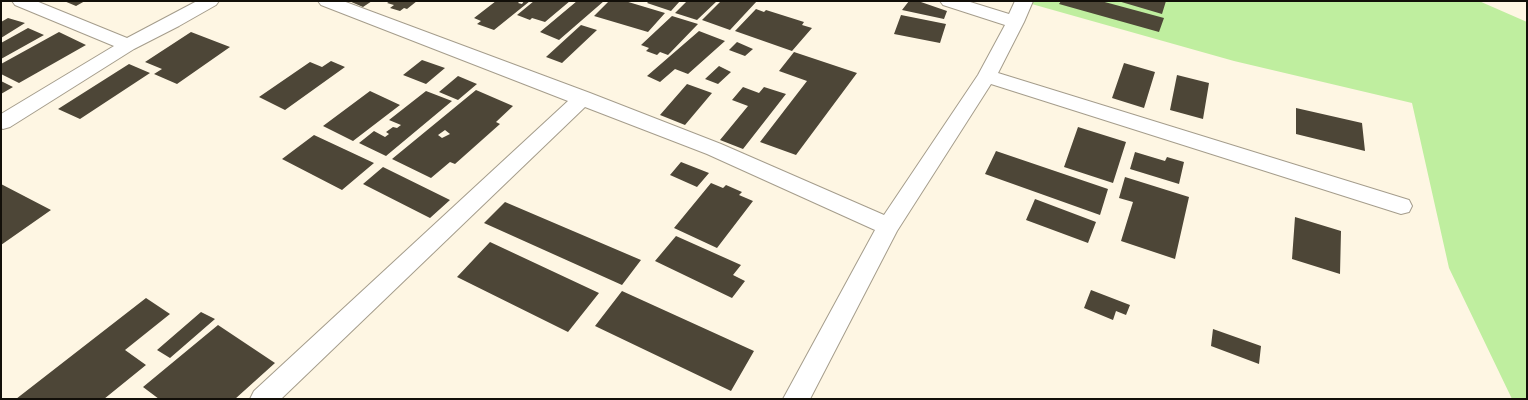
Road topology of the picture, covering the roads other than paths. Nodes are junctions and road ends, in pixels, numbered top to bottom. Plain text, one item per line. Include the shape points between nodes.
1 (21, 1) edge
2 (210, 1) edge
3 (327, 1) edge
4 (949, 1) edge
5 (1024, 1) edge
6 (1015, 22) junction
7 (128, 45) junction
8 (988, 76) junction
9 (582, 98) junction
10 (3, 122) dead end
11 (1401, 206) dead end
12 (888, 226) junction
13 (262, 399) edge
14 (796, 399) edge

1 - 7 street
2 - 7 street
3 - 9 street
4 - 6 street
5 - 6 street
6 - 8 street
7 - 10 street
8 - 11 street
8 - 12 street
9 - 12 street via 714,148
9 - 13 street
12 - 14 street

